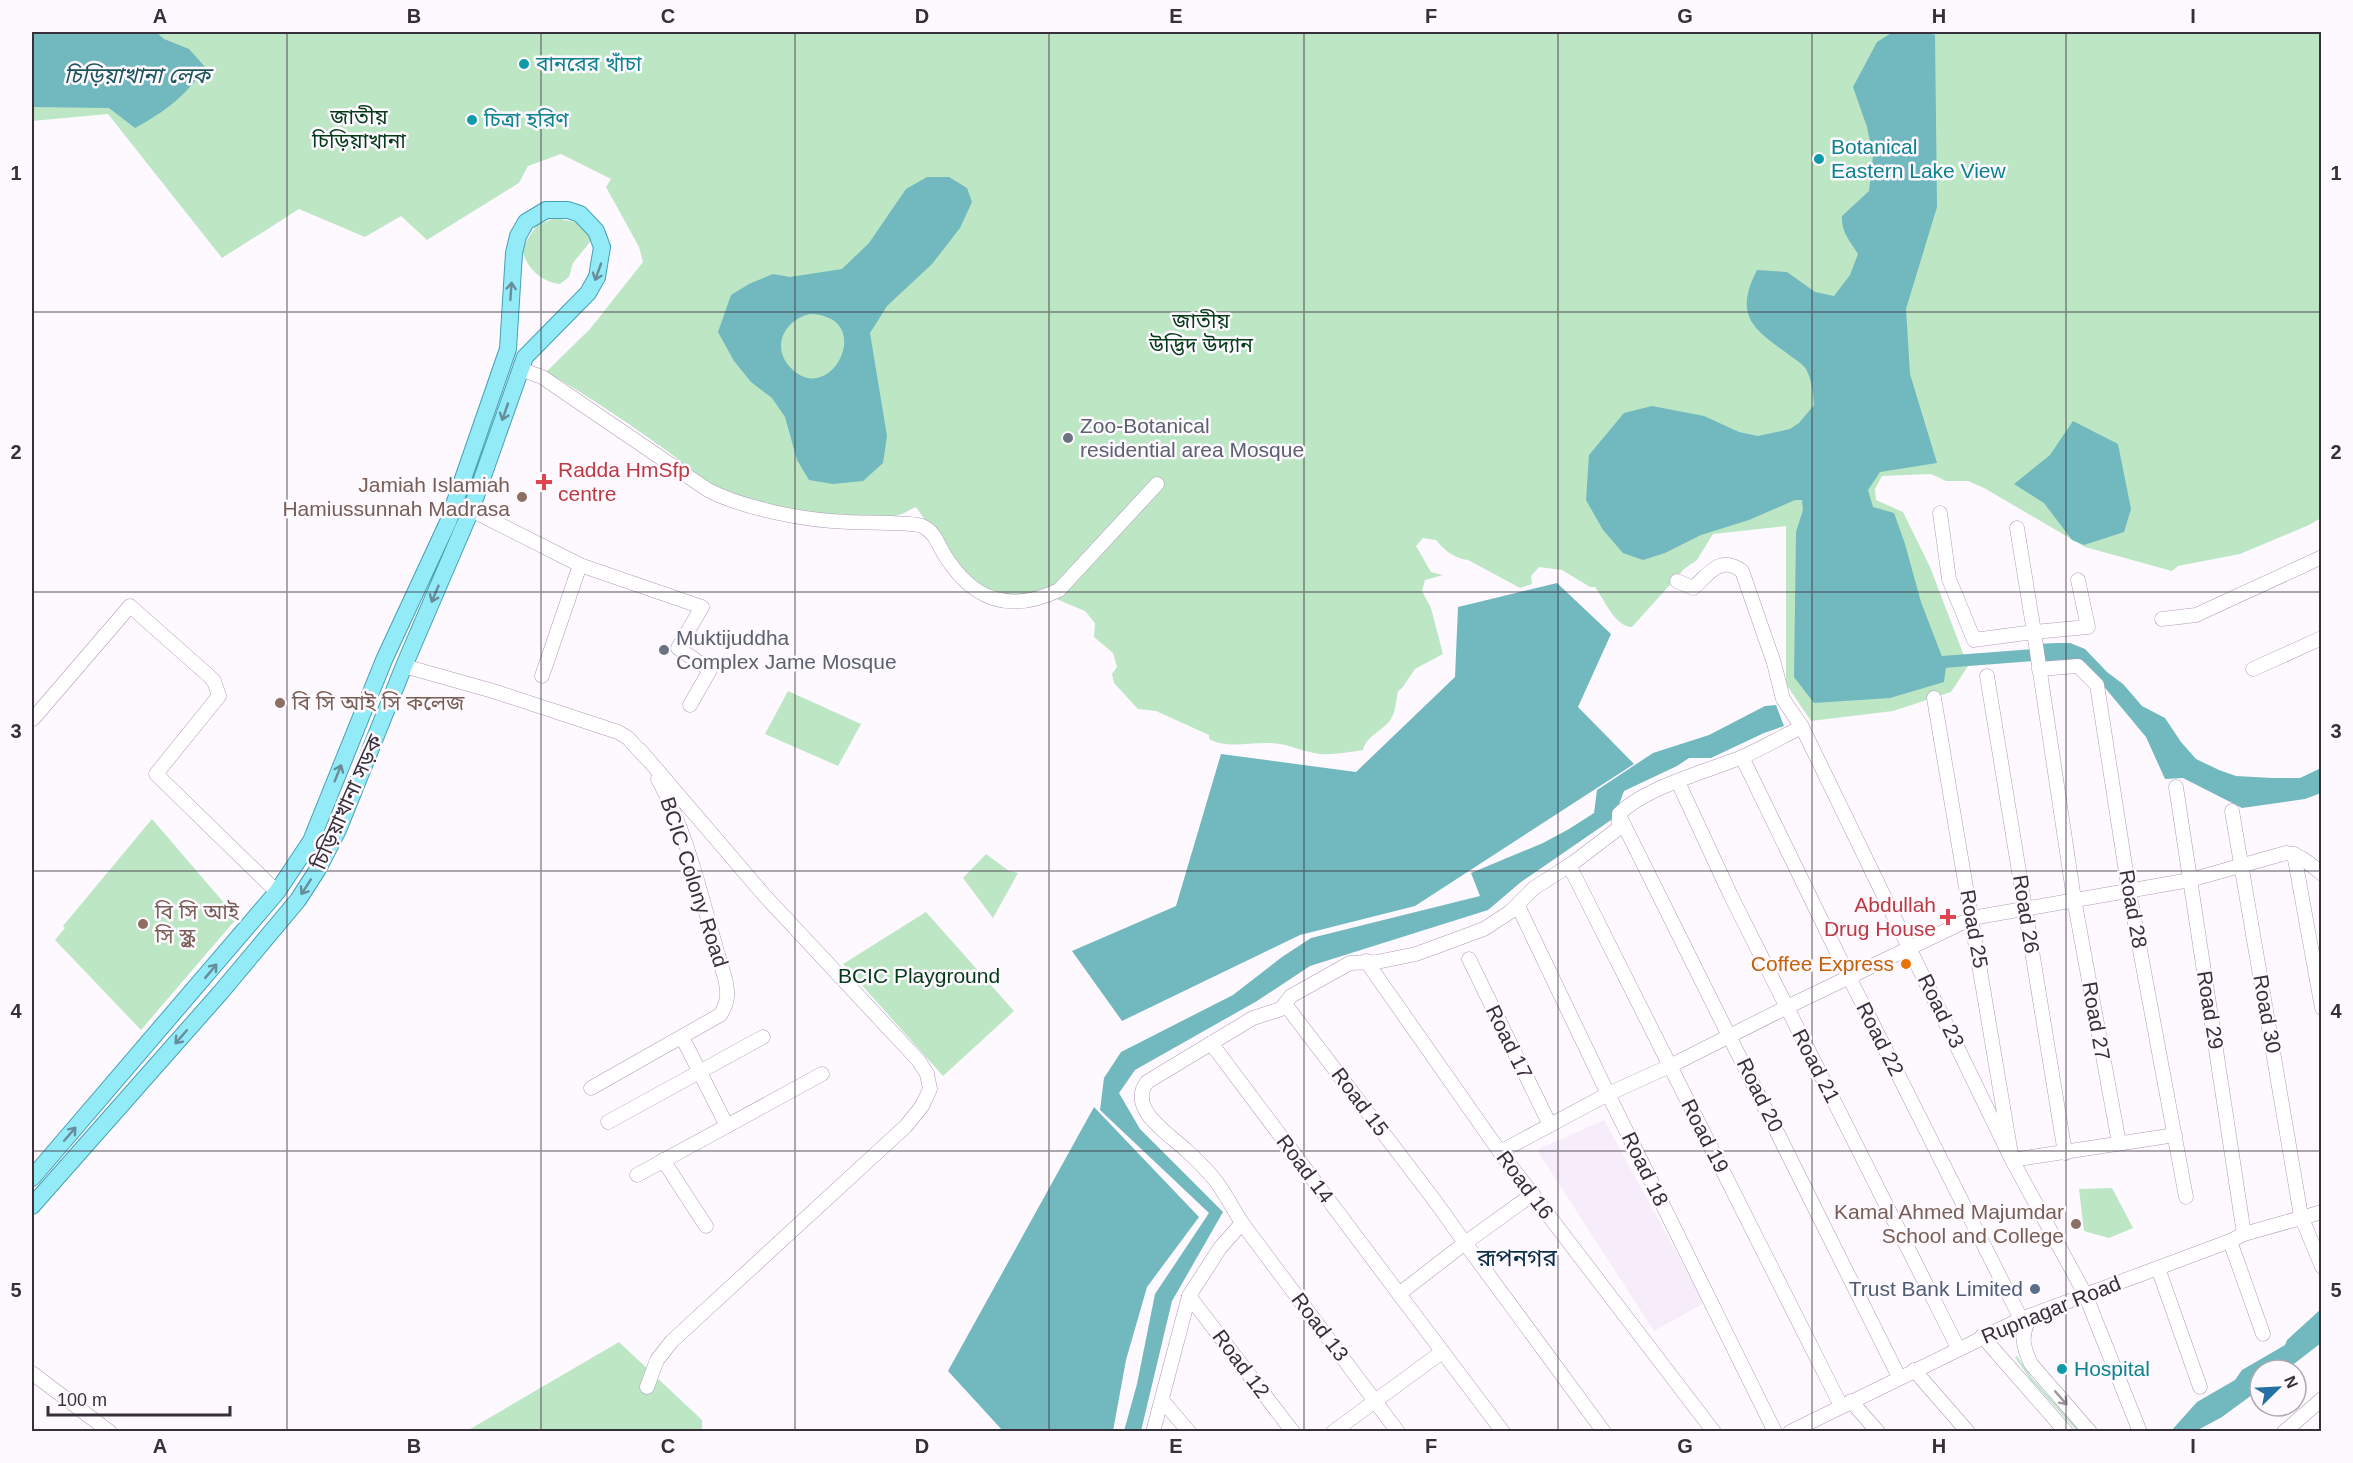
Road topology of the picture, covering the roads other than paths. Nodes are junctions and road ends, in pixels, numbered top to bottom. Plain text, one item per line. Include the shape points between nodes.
1 (508, 349) junction
2 (523, 363) junction
3 (1157, 484) dead end
4 (471, 510) junction
5 (1940, 513) dead end
6 (2017, 528) dead end
7 (2322, 557) edge
8 (580, 565) junction
9 (2078, 580) dead end
10 (1677, 581) dead end
11 (2162, 619) dead end
12 (2034, 635) junction
13 (2322, 638) edge
14 (384, 660) junction
15 (404, 666) junction
16 (2039, 669) junction
17 (2253, 669) dead end
18 (542, 676) dead end
19 (1987, 676) dead end
20 (1934, 698) dead end
21 (690, 705) dead end
22 (33, 719) dead end
23 (1802, 727) junction
24 (640, 750) junction
25 (1742, 757) junction
26 (1678, 782) junction
27 (2176, 787) dead end
28 (2232, 811) dead end
29 (1619, 814) junction
30 (2294, 854) junction
31 (2241, 865) junction
32 (1569, 866) junction
33 (2322, 874) edge
34 (2190, 880) junction
35 (2129, 891) junction
36 (277, 892) junction
37 (2074, 899) junction
38 (292, 906) junction
39 (1518, 906) junction
40 (2025, 909) junction
41 (1972, 918) junction
42 (1910, 948) junction
43 (1469, 959) dead end
44 (1366, 961) junction
45 (1849, 977) junction
46 (1285, 1004) junction
47 (1786, 1007) junction
48 (2322, 1008) edge
49 (1730, 1035) junction
50 (763, 1036) dead end
51 (682, 1037) junction
52 (1210, 1043) junction
53 (1670, 1066) junction
54 (700, 1070) junction
55 (822, 1074) dead end
56 (591, 1088) dead end
57 (1608, 1094) junction
58 (608, 1122) dead end
59 (1550, 1125) junction
60 (727, 1126) junction
61 (2175, 1135) junction
62 (2119, 1143) junction
63 (1500, 1152) junction
64 (2065, 1153) junction
65 (663, 1160) junction
66 (2012, 1160) junction
67 (637, 1175) dead end
68 (32, 1178) edge
69 (1533, 1194) junction
70 (2186, 1197) dead end
71 (32, 1206) edge
72 (2322, 1212) edge
73 (2301, 1216) junction
74 (1242, 1223) junction
75 (706, 1226) dead end
76 (2244, 1234) junction
77 (2230, 1241) junction
78 (1465, 1244) junction
79 (2322, 1267) edge
80 (2158, 1268) junction
81 (1399, 1294) junction
82 (2085, 1294) junction
83 (1189, 1296) junction
84 (2026, 1317) junction
85 (2263, 1334) dead end
86 (1982, 1336) junction
87 (1958, 1348) junction
88 (1442, 1352) junction
89 (1914, 1370) junction
90 (32, 1373) edge
91 (1899, 1377) junction
92 (647, 1387) dead end
93 (2200, 1387) dead end
94 (2322, 1399) edge
95 (1162, 1400) junction
96 (1375, 1401) junction
97 (1846, 1403) junction
98 (111, 1431) edge
99 (1153, 1431) edge
100 (1189, 1431) edge
101 (1293, 1431) edge
102 (1333, 1431) edge
103 (1398, 1431) edge
104 (1503, 1431) edge
105 (1604, 1431) edge
106 (1714, 1431) edge
107 (1775, 1431) edge
108 (1790, 1431) edge
109 (1878, 1431) edge
110 (1968, 1431) edge
111 (2066, 1431) edge
112 (2090, 1431) edge
113 (2140, 1431) edge
114 (2284, 1431) edge

1 - 2 main road
1 -> 2 main road, চিড়িয়াখানা সড়ক via 518,236 526,222 546,210 580,214 596,231 602,248 597,277 588,293
1 - 14 main road, চিড়িয়াখানা সড়ক via 448,522
2 - 3 street via 724,499 834,522 921,525 934,535 954,569 967,582 1006,603 1039,600 1059,590
2 -> 4 main road, চিড়িয়াখানা সড়ক
4 - 8 street
4 -> 15 main road, চিড়িয়াখানা সড়ক
5 - 12 street via 1949,579 1974,640
6 - 12 street, Road 27
7 - 11 street via 2196,615
8 - 18 street
8 - 21 street via 702,607 678,648 710,670
9 - 12 street via 2088,627
10 - 23 street, Road 23 via 1693,588 1720,564 1732,564 1742,572 1783,699
12 - 16 street, Road 27
13 - 17 street
14 - 15 main road
36 -> 14 main road, চিড়িয়াখানা সড়ক via 311,841
15 - 24 street, BCIC Colony Road via 618,732
15 -> 38 main road, চিড়িয়াখানা সড়ক via 338,830
16 - 35 street, Road 28 via 2078,666 2097,685
16 - 37 street, Road 27
19 - 40 street, Road 26
20 - 41 street, Road 25
22 - 36 street via 130,606 214,681 219,696 156,774
23 - 25 street
23 - 42 street, Road 23
24 - 51 street, BCIC Colony Road via 679,825 728,992 727,1006 720,1015
24 - 92 street via 764,895 901,1040 927,1074 930,1089 906,1126 672,1341 657,1360
25 - 26 street
25 - 45 street, Road 22
26 - 29 street via 1629,805
26 - 47 street, Road 21
27 - 34 street, Road 29
28 - 31 street, Road 30
29 - 32 street, Road 13 via 1619,828
29 - 49 street, Road 20
30 - 31 street
30 - 33 street
30 - 48 street
31 - 34 street
31 - 73 street, Road 30
32 - 39 street, Road 13 via 1534,888
32 - 53 street, Road 19
34 - 35 street
34 - 76 street, Road 29
35 - 37 street
35 - 61 street, Road 28
36 - 38 main road
68 -> 36 main road, চিড়িয়াখানা সড়ক
37 - 40 street
37 - 62 street, Road 27
38 -> 71 main road, চিড়িয়াখানা সড়ক
39 - 44 street, Road 13 via 1484,929 1416,954
39 - 57 street, Road 18
40 - 41 street
40 - 64 street, Road 26
41 - 42 street
41 - 66 street, Road 25
42 - 45 street
42 - 66 street, Road 23
43 - 59 street, Road 17
44 - 46 street, Road 13 via 1340,968 1291,996
44 - 63 street, Road 16
45 - 47 street
45 - 84 street, Road 22
46 - 52 street, Road 13
46 - 78 street, Road 15
47 - 49 street
47 - 87 street, Road 21
49 - 53 street
49 - 91 street, Road 20
50 - 54 street
51 - 54 street
51 - 56 street, BCIC Colony Road
52 - 74 street, Road 13 via 1146,1082 1141,1100 1160,1128 1215,1180
52 - 81 street, Road 14
53 - 57 street
53 - 97 street, Road 19
54 - 58 street
54 - 60 street
55 - 60 street
57 - 59 street
57 - 107 street, Road 18
59 - 63 street
60 - 65 street
61 - 62 street
61 - 70 street, Road 28
62 - 64 street
63 - 69 street, Road 16
64 - 66 street
65 - 67 street
65 - 75 street
66 - 82 street, Road 23
69 - 78 street
69 - 106 street, Road 16
72 - 73 street, Rupnagar Road
73 - 76 street, Rupnagar Road
73 - 79 street, Road 30
74 - 83 street via 1220,1248
74 - 96 street, Road 13
76 - 77 street, Rupnagar Road
77 - 80 street, Rupnagar Road
77 - 85 street
78 - 81 street
78 - 105 street
80 - 82 street, Rupnagar Road
80 - 93 street
81 - 88 street, Road 14
82 - 84 street, Rupnagar Road
82 - 113 street, Road 23
83 - 95 street
83 - 101 street, Road 12
84 - 86 street, Rupnagar Road
84 -> 112 street via 2022,1337 2031,1364
86 - 87 street, Rupnagar Road
86 - 111 street
87 - 89 street, Rupnagar Road
88 - 96 street
88 - 104 street
89 - 91 street, Rupnagar Road
89 - 110 street
90 - 98 street
91 - 97 street, Rupnagar Road
94 - 114 street
95 - 99 street
95 - 100 street
96 - 102 street
96 - 103 street, Road 13
97 - 108 street, Rupnagar Road
97 - 109 street, Road 19

